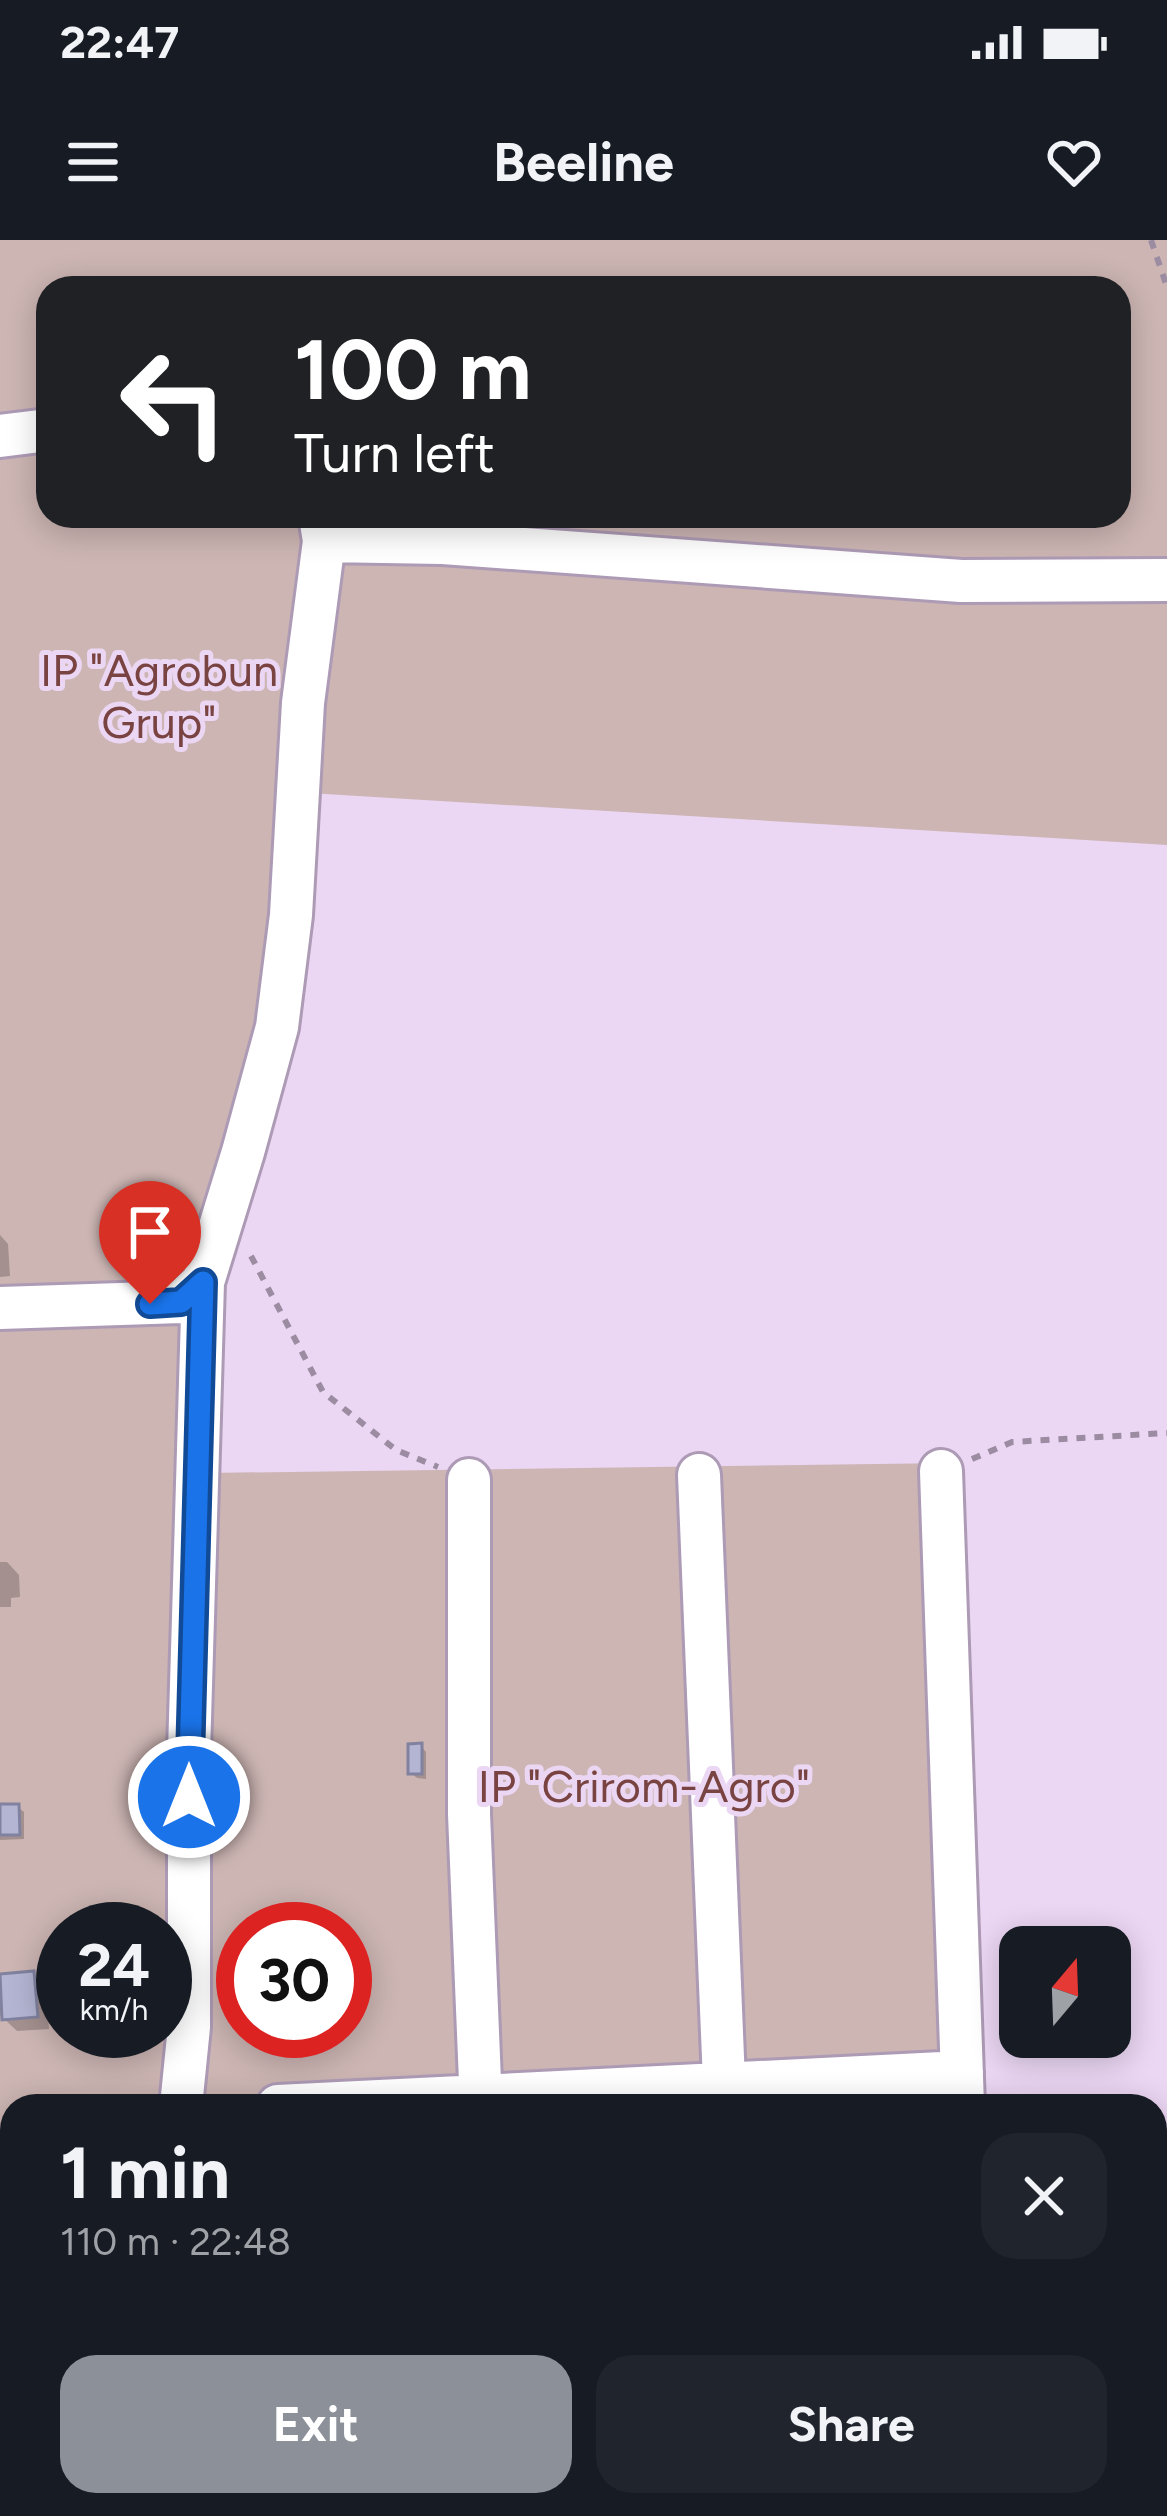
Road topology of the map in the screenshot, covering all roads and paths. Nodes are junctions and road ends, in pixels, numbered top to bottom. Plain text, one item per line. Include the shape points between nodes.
1 (1151, 240) edge
2 (1167, 287) edge
3 (36, 432) edge
4 (0, 436) edge
5 (322, 529) edge
6 (1167, 580) edge
7 (226, 1210) junction
8 (203, 1282) junction
9 (0, 1308) edge
10 (1167, 1433) edge
11 (941, 1472) joint
12 (699, 1475) dead end
13 (469, 1480) joint
14 (962, 2089) edge
15 (182, 2094) edge
16 (480, 2094) edge
17 (724, 2094) edge
18 (764, 2094) edge

1 - 2 path
3 - 4 street
5 - 6 street via 961,581
5 - 7 street via 277,1028
7 - 8 street
7 - 13 path via 323,1392 396,1450
8 - 9 street via 181,1302
8 - 15 street
10 - 11 path via 1012,1442
11 - 14 street
12 - 17 street
13 - 16 street
14 - 18 street

